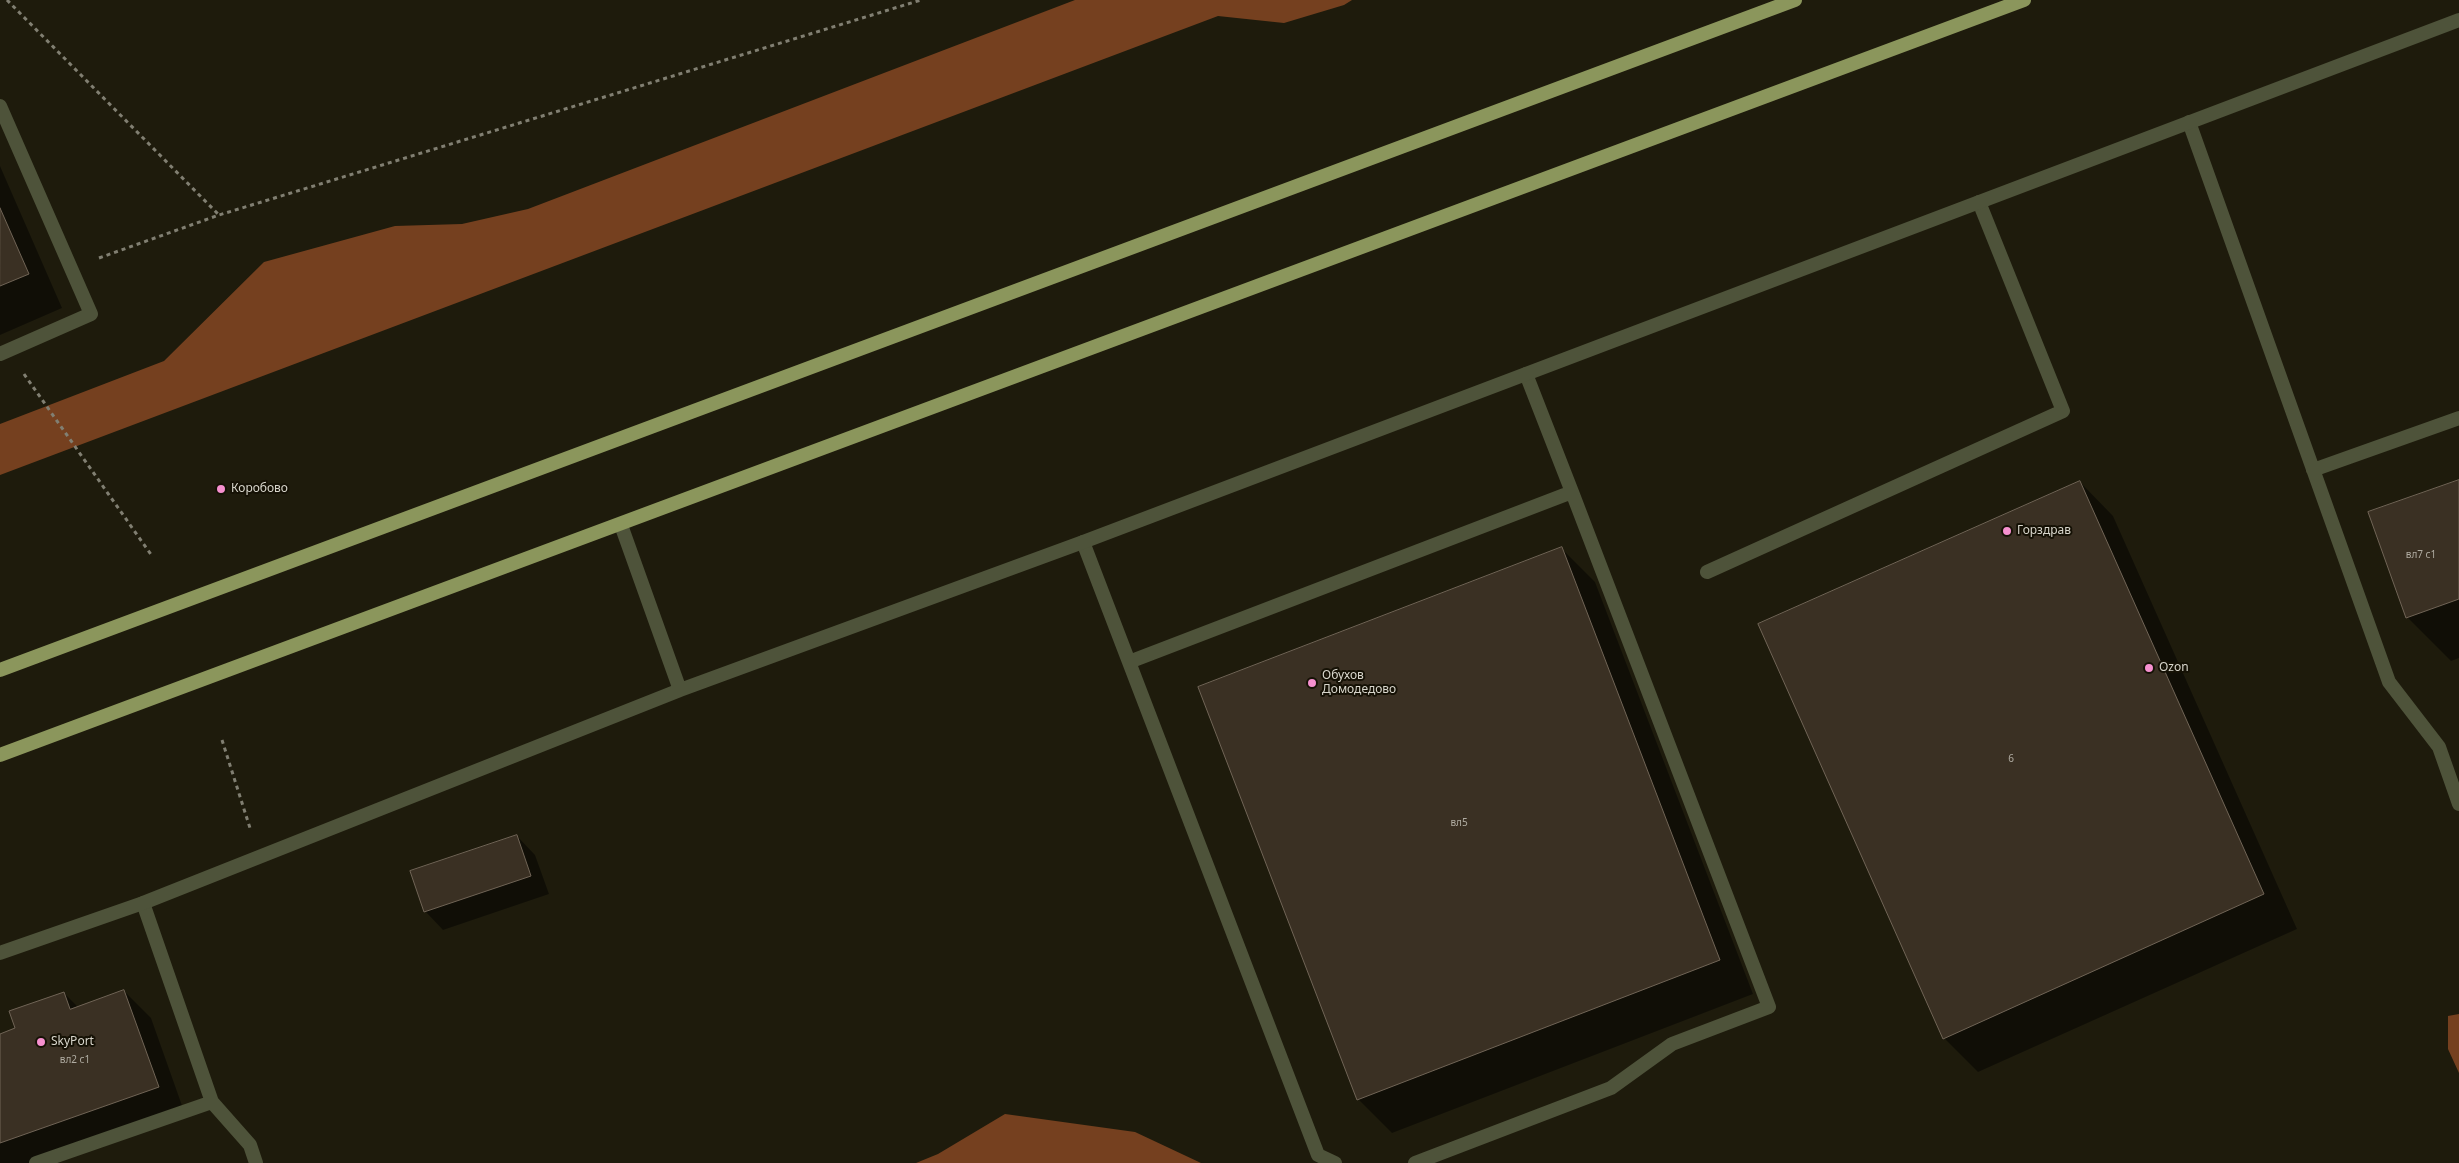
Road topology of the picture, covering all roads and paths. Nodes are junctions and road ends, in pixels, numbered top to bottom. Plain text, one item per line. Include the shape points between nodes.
1 (7, 0) edge
2 (921, 0) edge
3 (1795, 0) edge
4 (2024, 0) edge
5 (2459, 20) edge
6 (0, 106) edge
7 (2189, 122) junction
8 (1979, 202) junction
9 (219, 214) junction
10 (71, 268) junction
11 (4, 352) edge
12 (1526, 374) junction
13 (2459, 418) edge
14 (2313, 470) junction
15 (1572, 492) junction
16 (621, 525) junction
17 (1084, 542) junction
18 (152, 556) dead end
19 (1707, 572) dead end
20 (1129, 662) junction
21 (0, 670) edge
22 (680, 690) junction
23 (222, 740) dead end
24 (0, 755) edge
25 (2459, 804) edge
26 (260, 857) junction
27 (143, 903) junction
28 (0, 953) edge
29 (212, 1102) junction
30 (36, 1163) edge
31 (256, 1163) edge
32 (1335, 1163) edge
33 (1415, 1163) edge

1 - 9 path
2 - 9 path
3 - 21 highway
4 - 16 highway
5 - 7 street
6 - 10 street
7 - 8 street
7 - 14 street
8 - 12 street
8 - 19 street via 2063,411
9 - 10 path
10 - 11 street via 91,314
11 - 18 path
12 - 15 street
12 - 17 street
13 - 14 street
14 - 25 street via 2389,682 2439,748
15 - 20 street
15 - 33 street via 1769,1007 1672,1044 1611,1088
16 - 22 street
16 - 24 highway
17 - 20 street
17 - 22 street
20 - 32 street via 1318,1155
22 - 26 street
23 - 26 path
26 - 27 street
27 - 28 street
27 - 29 street
29 - 30 street
29 - 31 street via 250,1145

